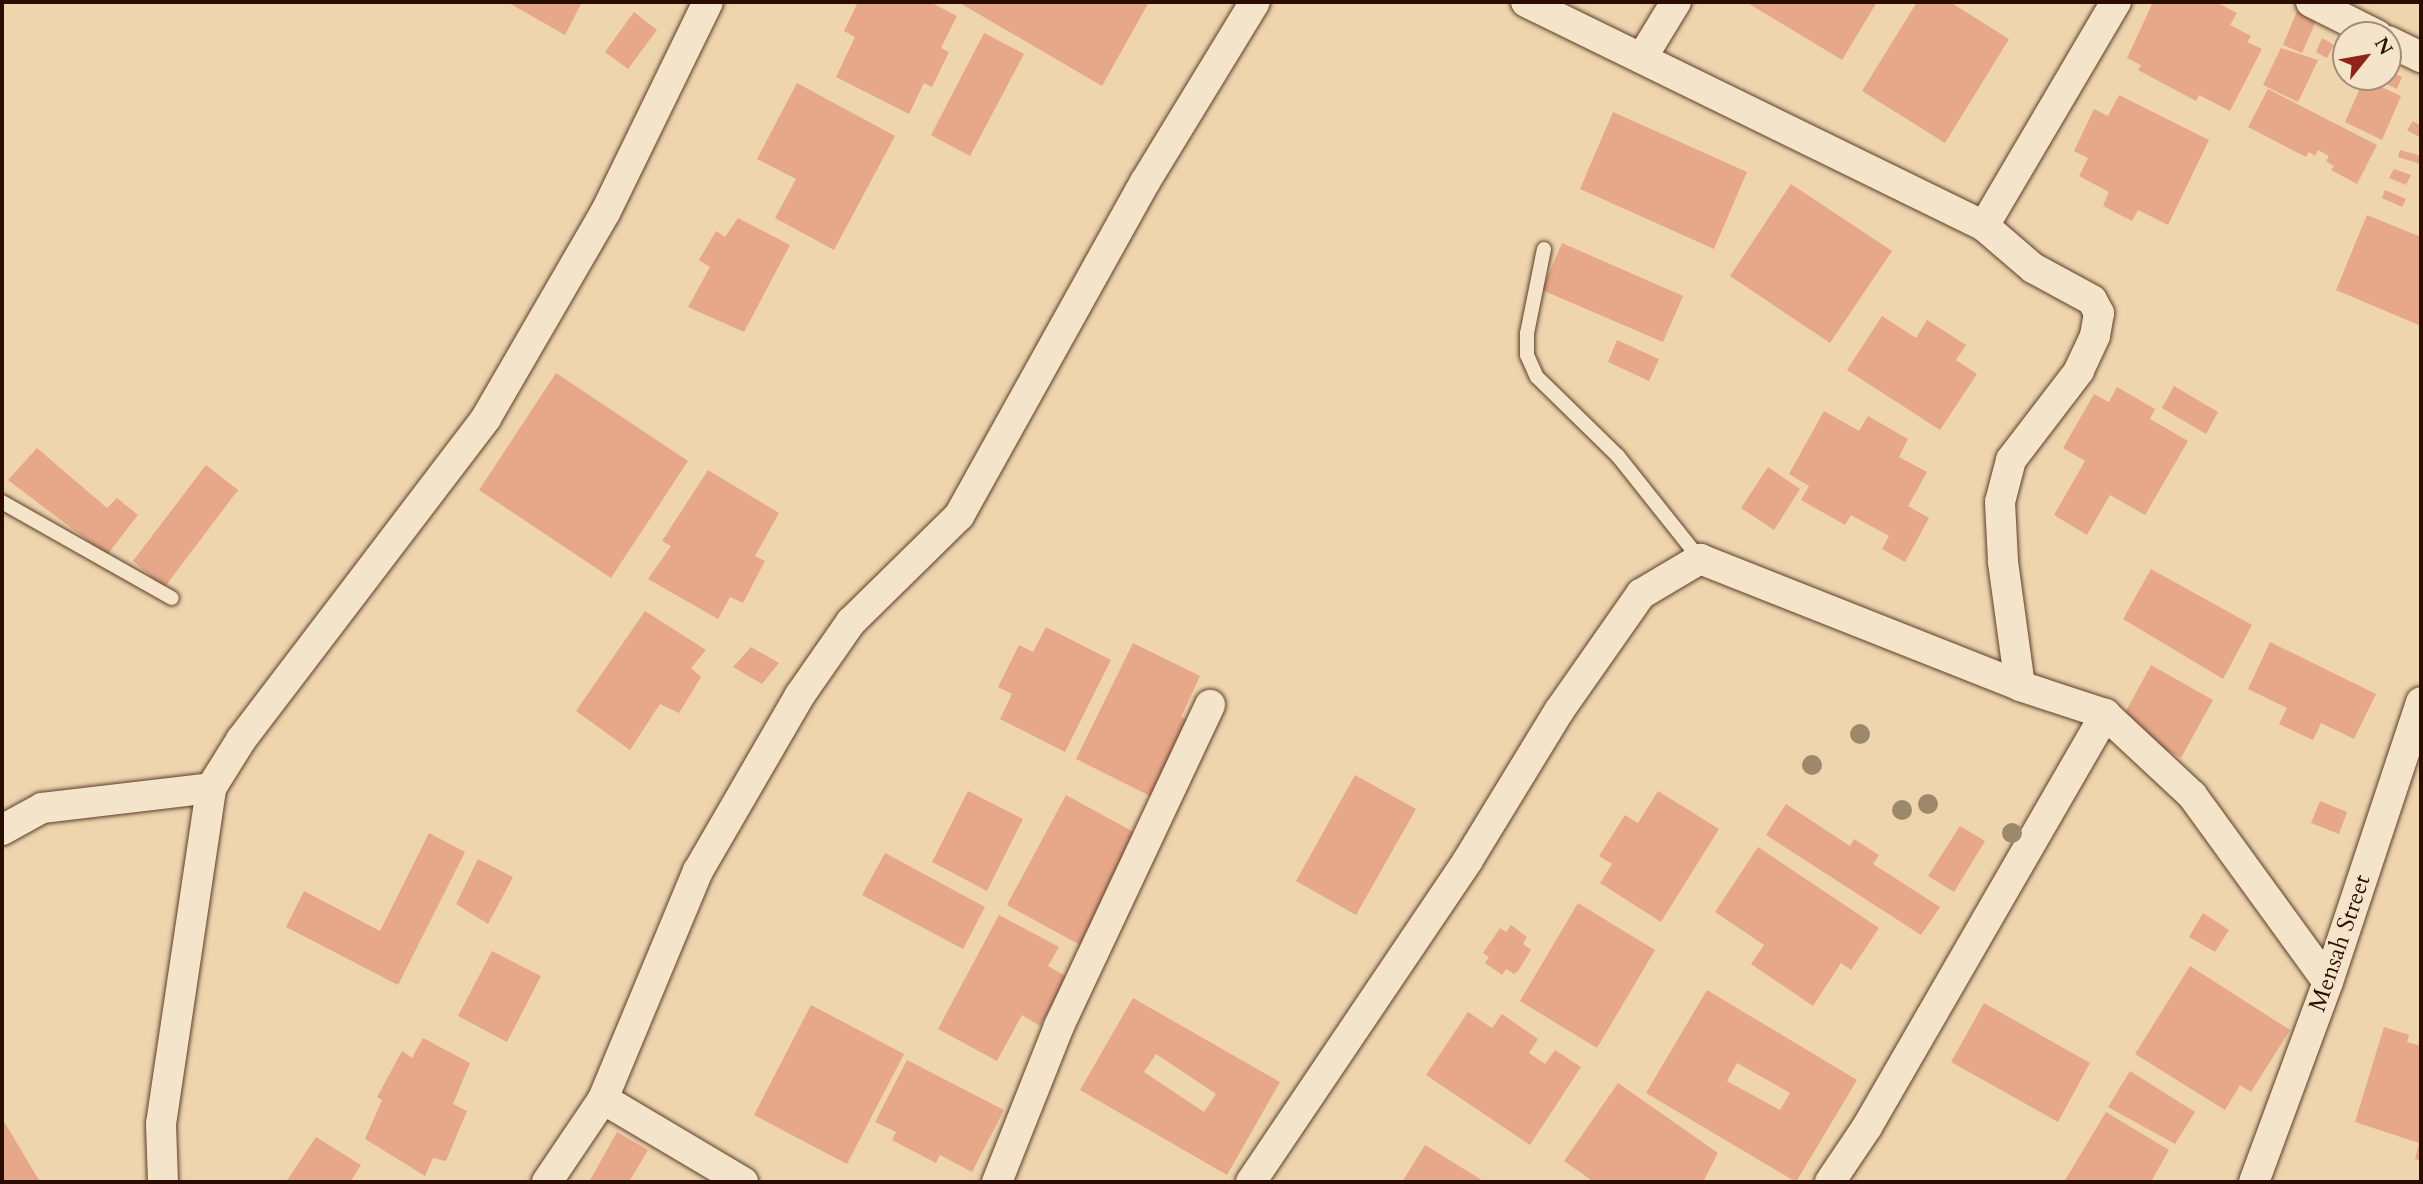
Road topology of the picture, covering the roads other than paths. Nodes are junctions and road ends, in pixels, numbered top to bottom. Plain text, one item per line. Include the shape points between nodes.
1 (708, 2) edge
2 (1255, 2) edge
3 (1526, 2) edge
4 (1676, 2) edge
5 (2116, 2) edge
6 (2311, 2) edge
7 (2349, 21) edge
8 (2402, 48) edge
9 (1643, 56) junction
10 (2421, 57) edge
11 (1984, 226) junction
12 (1544, 249) dead end
13 (2, 502) edge
14 (1700, 559) junction
15 (172, 598) dead end
16 (2020, 687) junction
17 (2421, 702) edge
18 (1210, 705) dead end
19 (2105, 714) junction
20 (211, 788) junction
21 (2, 830) edge
22 (2328, 982) junction
23 (603, 1100) junction
24 (163, 1182) edge
25 (547, 1182) edge
26 (743, 1182) edge
27 (997, 1182) edge
28 (1251, 1182) edge
29 (1830, 1182) edge
30 (2254, 1182) edge

1 - 20 street via 605,213 486,418 241,740
2 - 23 street via 1145,182 959,516 851,622 800,695 698,871
3 - 9 street
4 - 9 street
5 - 11 street
6 - 7 street
8 - 10 street
9 - 11 street
11 - 16 street via 2033,268 2092,300 2099,313 2095,336 2079,371 2011,460 2000,502
12 - 14 lane via 1527,333 1527,355 1537,377 1618,456
13 - 15 lane
14 - 16 street
14 - 28 street via 1641,594 1559,710 1468,860
16 - 19 street
17 - 22 street, Mensah Street
18 - 27 street via 1059,1026
19 - 22 street via 2192,796
19 - 29 street via 1867,1127
20 - 21 street via 42,808
20 - 24 street via 161,1124
22 - 30 street, Mensah Street
23 - 25 street
23 - 26 street

